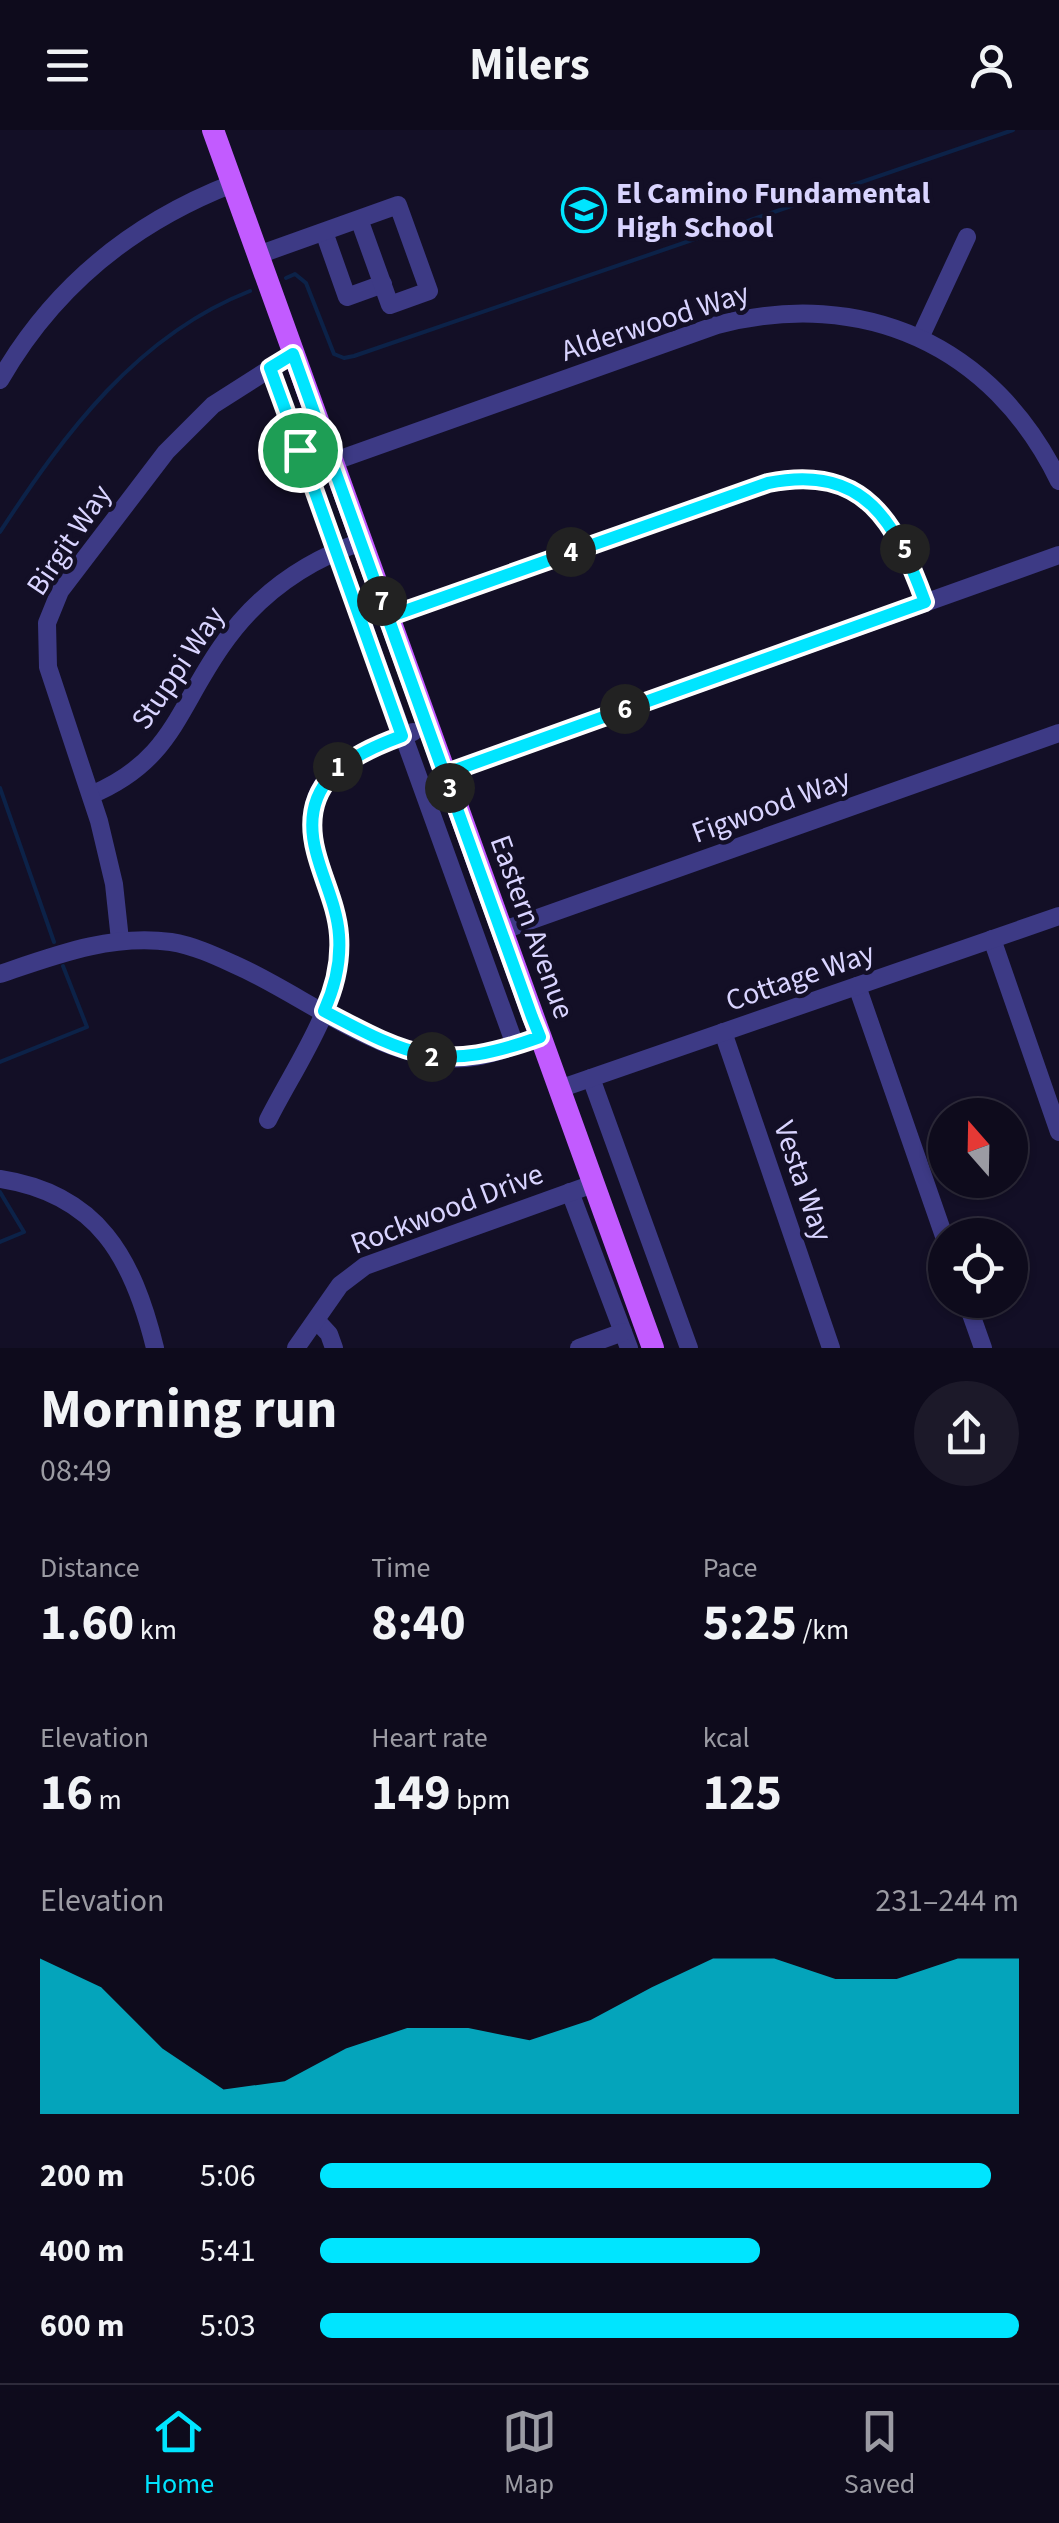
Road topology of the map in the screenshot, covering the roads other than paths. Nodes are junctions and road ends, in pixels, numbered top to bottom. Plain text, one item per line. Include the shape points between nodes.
1 (212, 130) edge
2 (232, 184) junction
3 (359, 219) junction
4 (324, 232) junction
5 (967, 237) dead end
6 (258, 255) junction
7 (383, 284) junction
8 (920, 338) junction
9 (293, 354) junction
10 (270, 368) junction
11 (0, 380) edge
12 (332, 462) junction
13 (1059, 481) edge
14 (361, 542) junction
15 (336, 552) junction
16 (1059, 555) edge
17 (925, 602) junction
18 (388, 617) junction
19 (428, 727) junction
20 (1059, 733) edge
21 (402, 736) junction
22 (444, 774) junction
23 (91, 795) junction
24 (1059, 916) edge
25 (502, 932) junction
26 (992, 939) junction
27 (120, 940) junction
28 (0, 974) edge
29 (857, 986) junction
30 (324, 1011) junction
31 (723, 1032) junction
32 (540, 1037) junction
33 (515, 1045) junction
34 (591, 1078) junction
35 (559, 1089) junction
36 (268, 1120) dead end
37 (1059, 1132) edge
38 (0, 1179) edge
39 (593, 1184) junction
40 (570, 1192) junction
41 (938, 1218) edge
42 (972, 1318) edge
43 (317, 1321) junction
44 (626, 1340) edge
45 (155, 1348) edge
46 (296, 1348) edge
47 (334, 1348) edge
48 (579, 1348) edge
49 (654, 1348) edge
50 (689, 1348) edge
51 (831, 1348) edge
52 (983, 1348) edge

1 - 2 main road, Eastern Avenue
2 - 6 main road, Eastern Avenue
2 - 11 street via 172,210 100,258 48,309
3 - 4 street
3 - 7 street
3 - 7 street via 398,206 429,292 390,305
4 - 6 street
4 - 7 street via 346,297
5 - 8 street
6 - 9 main road, Eastern Avenue
8 - 12 street, Alderwood Way via 833,313 746,317
8 - 13 street, Alderwood Way via 994,388 1032,432
9 - 10 street, Birgit Way
9 - 12 main road, Eastern Avenue
10 - 15 street
10 - 23 street, Birgit Way via 213,405 166,452 52,607 46,658
12 - 14 main road, Eastern Avenue
14 - 15 street, Stuppi Way
14 - 18 main road, Eastern Avenue
15 - 21 street
15 - 23 street, Stuppi Way via 290,576 248,612 161,746 120,782
16 - 17 street
17 - 18 street via 904,546 880,512 848,489 788,479
17 - 22 street
18 - 19 main road, Eastern Avenue
19 - 21 street
19 - 22 main road, Eastern Avenue
20 - 25 street, Figwood Way
21 - 30 street via 346,760 316,802 312,838 339,932 338,972
21 - 33 street
22 - 25 main road, Eastern Avenue
23 - 27 street, Birgit Way via 114,884
24 - 26 street, Cottage Way
25 - 32 main road, Eastern Avenue
26 - 29 street, Cottage Way
26 - 37 street
27 - 28 street
27 - 30 street via 190,947
29 - 31 street, Cottage Way
29 - 41 street
30 - 33 street via 420,1055 463,1058
30 - 36 street
31 - 34 street, Cottage Way
31 - 51 street, Vesta Way
32 - 33 street
32 - 35 main road, Eastern Avenue
34 - 35 street, Cottage Way
34 - 50 street
35 - 39 main road, Eastern Avenue
38 - 45 street via 56,1193 102,1230 128,1272
39 - 40 street, Rockwood Drive
39 - 49 main road, Eastern Avenue
40 - 43 street, Rockwood Drive via 365,1266 340,1285
40 - 44 street
42 - 52 street
43 - 46 street, Rockwood Drive
43 - 47 street
44 - 48 street

